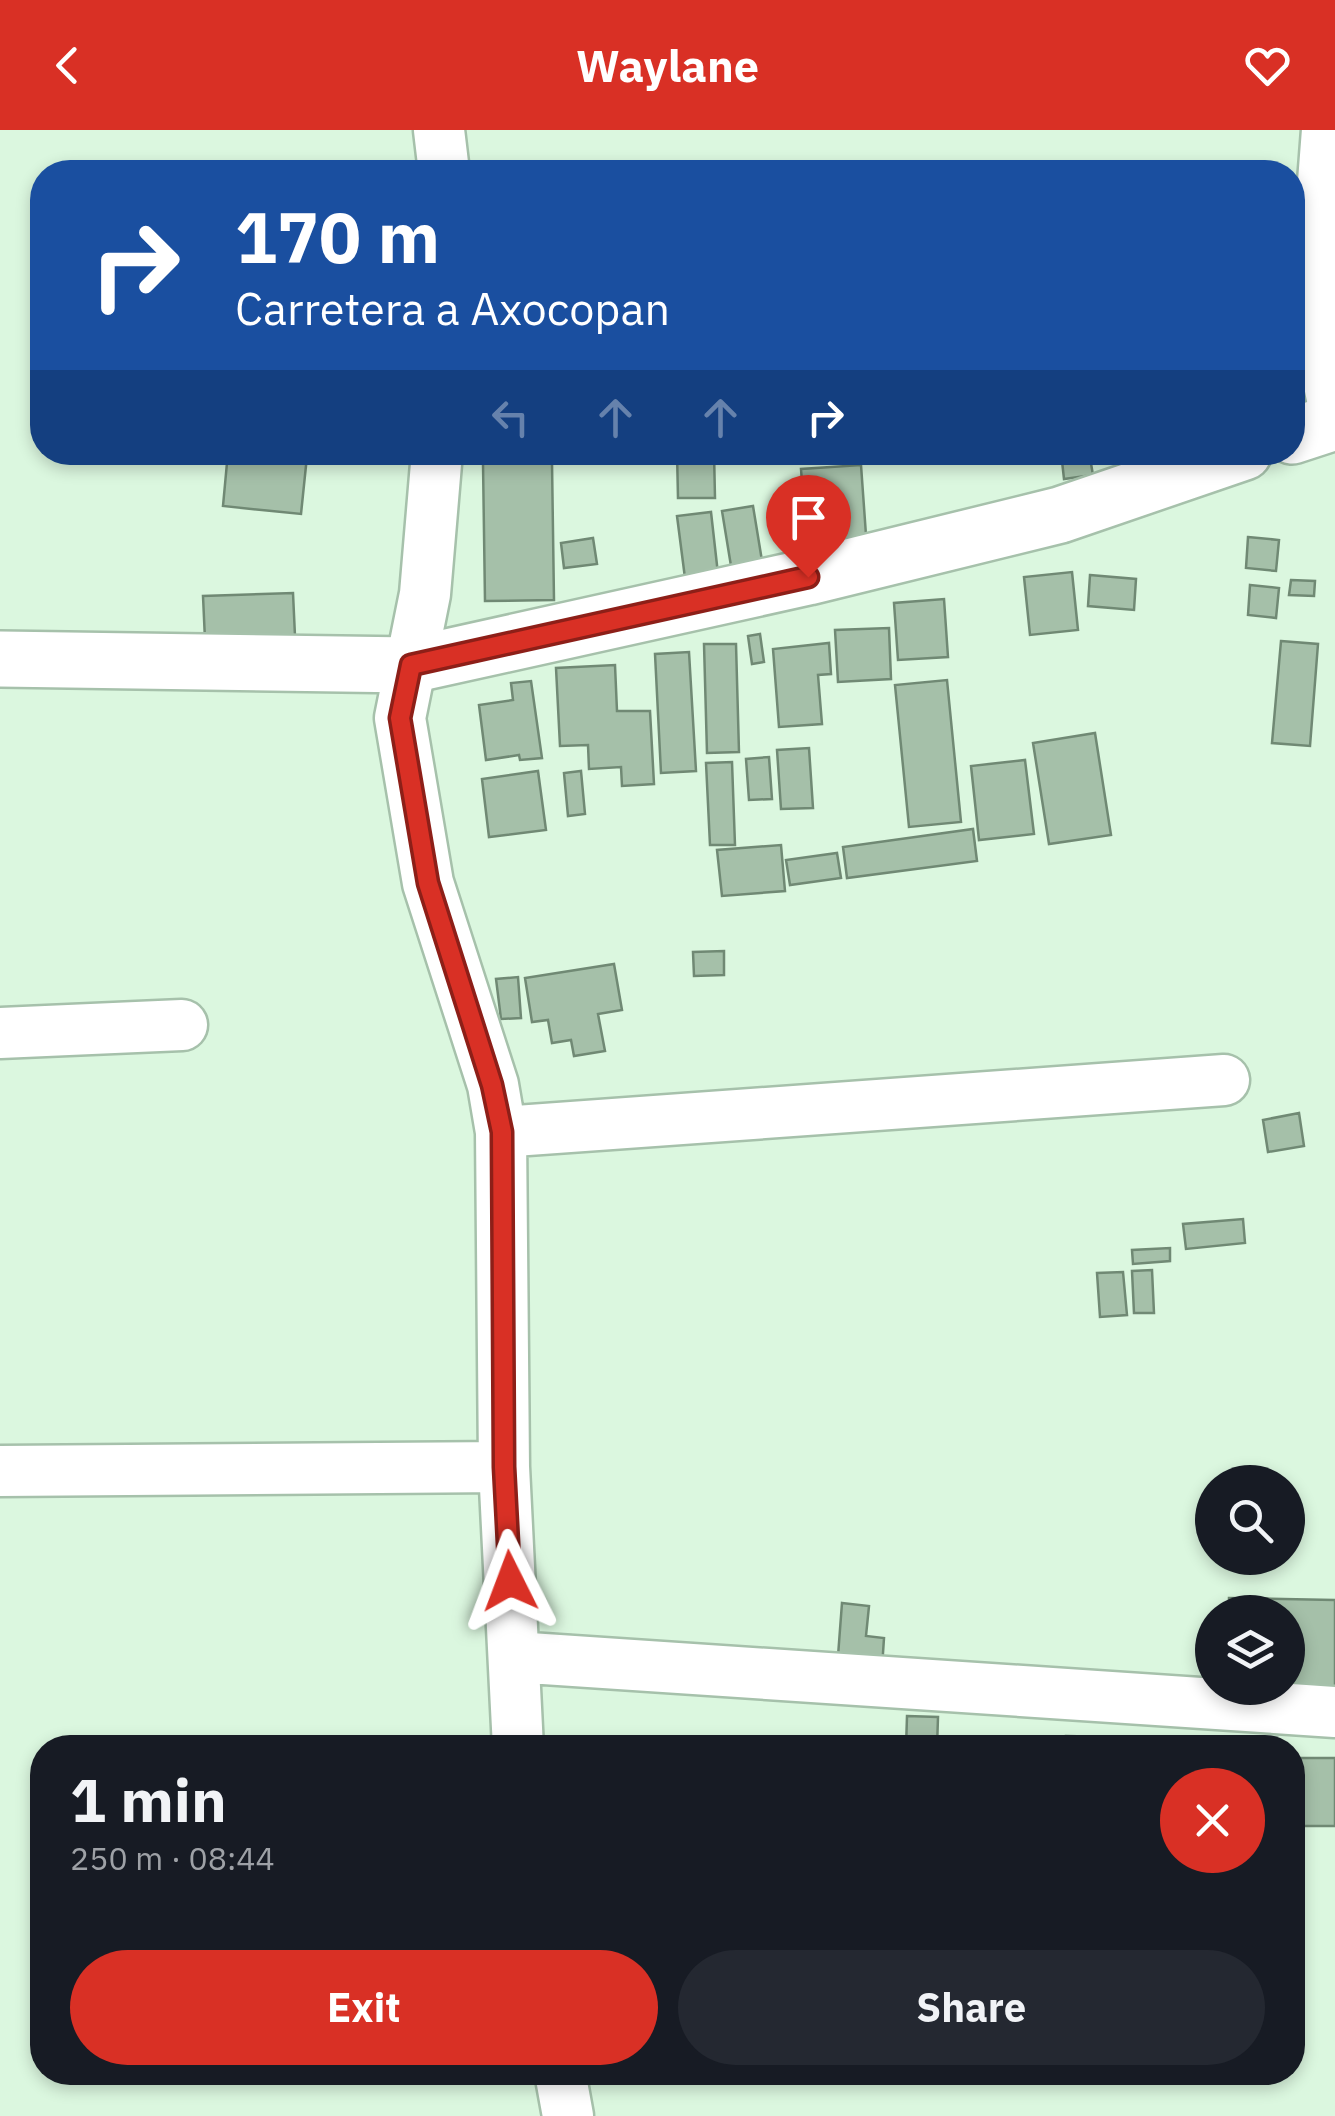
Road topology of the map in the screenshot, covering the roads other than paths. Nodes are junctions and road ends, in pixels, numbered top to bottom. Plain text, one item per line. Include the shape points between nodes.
1 (439, 130) edge
2 (1327, 130) edge
3 (443, 160) edge
4 (1335, 413) edge
5 (1335, 422) edge
6 (1305, 432) edge
7 (436, 465) edge
8 (1206, 465) edge
9 (0, 659) edge
10 (411, 665) junction
11 (182, 1025) dead end
12 (0, 1033) edge
13 (1224, 1080) dead end
14 (502, 1132) junction
15 (504, 1467) junction
16 (0, 1471) edge
17 (514, 1657) junction
18 (1335, 1712) edge
19 (517, 1735) edge
20 (562, 2085) edge
21 (568, 2116) edge

1 - 3 street
2 - 4 street via 1312,304
5 - 6 main road
7 - 10 street via 425,594
8 - 10 main road via 1060,515
9 - 10 main road
10 - 14 street via 400,718 428,883
11 - 12 street
13 - 14 street
14 - 15 street
15 - 16 street
15 - 17 street
17 - 18 street
17 - 19 street
20 - 21 street

